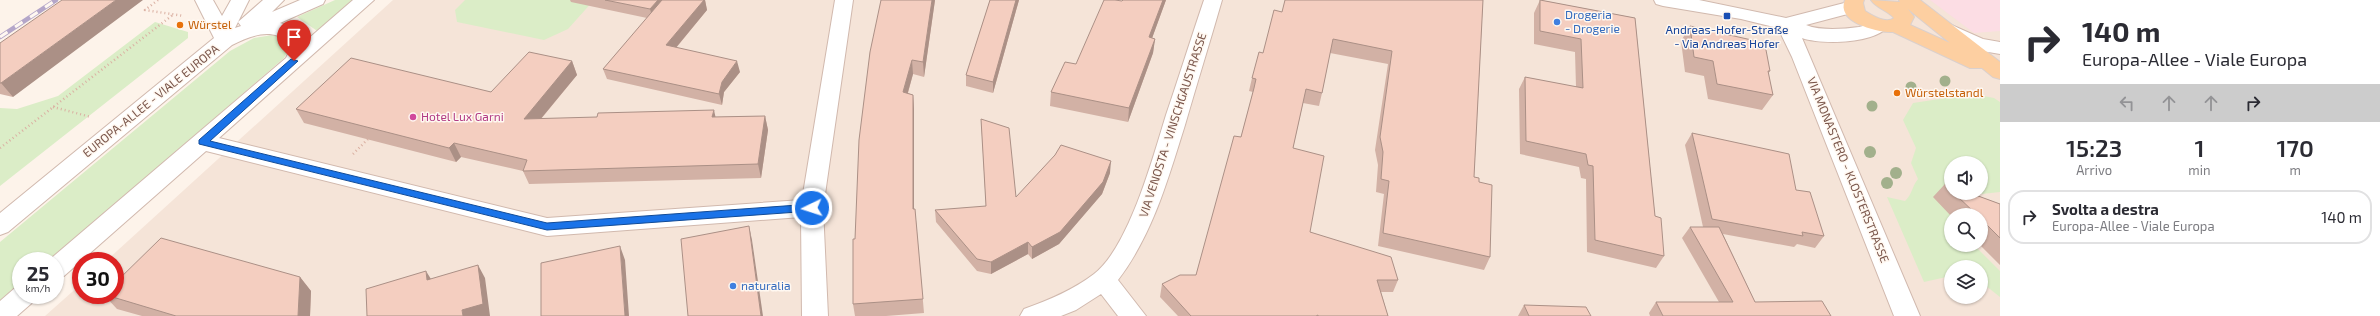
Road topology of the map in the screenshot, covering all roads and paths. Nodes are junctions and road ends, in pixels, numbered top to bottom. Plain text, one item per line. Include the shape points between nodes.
1 (158, 0) edge
2 (204, 0) edge
3 (276, 0) edge
4 (316, 0) edge
5 (366, 0) edge
6 (844, 0) edge
7 (1213, 0) edge
8 (1663, 0) edge
9 (238, 1) edge
10 (1854, 4) edge
11 (1893, 9) edge
12 (174, 14) junction
13 (188, 17) dead end
14 (1786, 24) junction
15 (1939, 24) junction
16 (254, 28) junction
17 (223, 37) junction
18 (1999, 48) edge
19 (1946, 50) junction
20 (1972, 50) junction
21 (294, 61) junction
22 (2000, 72) edge
23 (53, 107) junction
24 (121, 126) junction
25 (202, 142) junction
26 (0, 148) edge
27 (812, 208) junction
28 (0, 226) edge
29 (64, 261) edge
30 (1104, 280) junction
31 (14, 304) edge
32 (0, 316) edge
33 (815, 316) edge
34 (1033, 316) edge
35 (1133, 316) edge
36 (1907, 316) edge

1 - 12 path via 145,10
2 - 17 street
3 - 17 street
4 - 16 street, EUROPA-ALLEE - VIALE EUROPA
5 - 21 street
6 - 27 street
7 - 30 street, VIA VENOSTA - VINSCHGAUSTRASSE via 1138,230
8 - 14 street
9 - 17 street
10 - 11 main road via 1861,17
10 - 14 street
11 - 14 street via 1865,33 1814,35
11 - 15 main road via 1921,15
11 - 19 main road
12 - 13 path
12 - 23 path
14 - 36 street, VIA MONASTERO - KLOSTERSTRASSE via 1802,57
15 - 18 street via 1978,44
15 - 20 main road
16 - 17 street, EUROPA-ALLEE - VIALE EUROPA
16 - 21 street via 288,30 294,34 300,42 300,50
17 - 24 street, EUROPA-ALLEE - VIALE EUROPA
18 - 20 street
19 - 20 street
19 - 22 main road
20 - 22 main road
21 - 25 street
23 - 24 path
23 - 26 path
24 - 28 street, EUROPA-ALLEE - VIALE EUROPA
25 - 27 street via 547,227
25 - 29 street
27 - 33 street
30 - 34 street, VIA VENOSTA - VINSCHGAUSTRASSE via 1067,303
30 - 35 street
31 - 32 street

